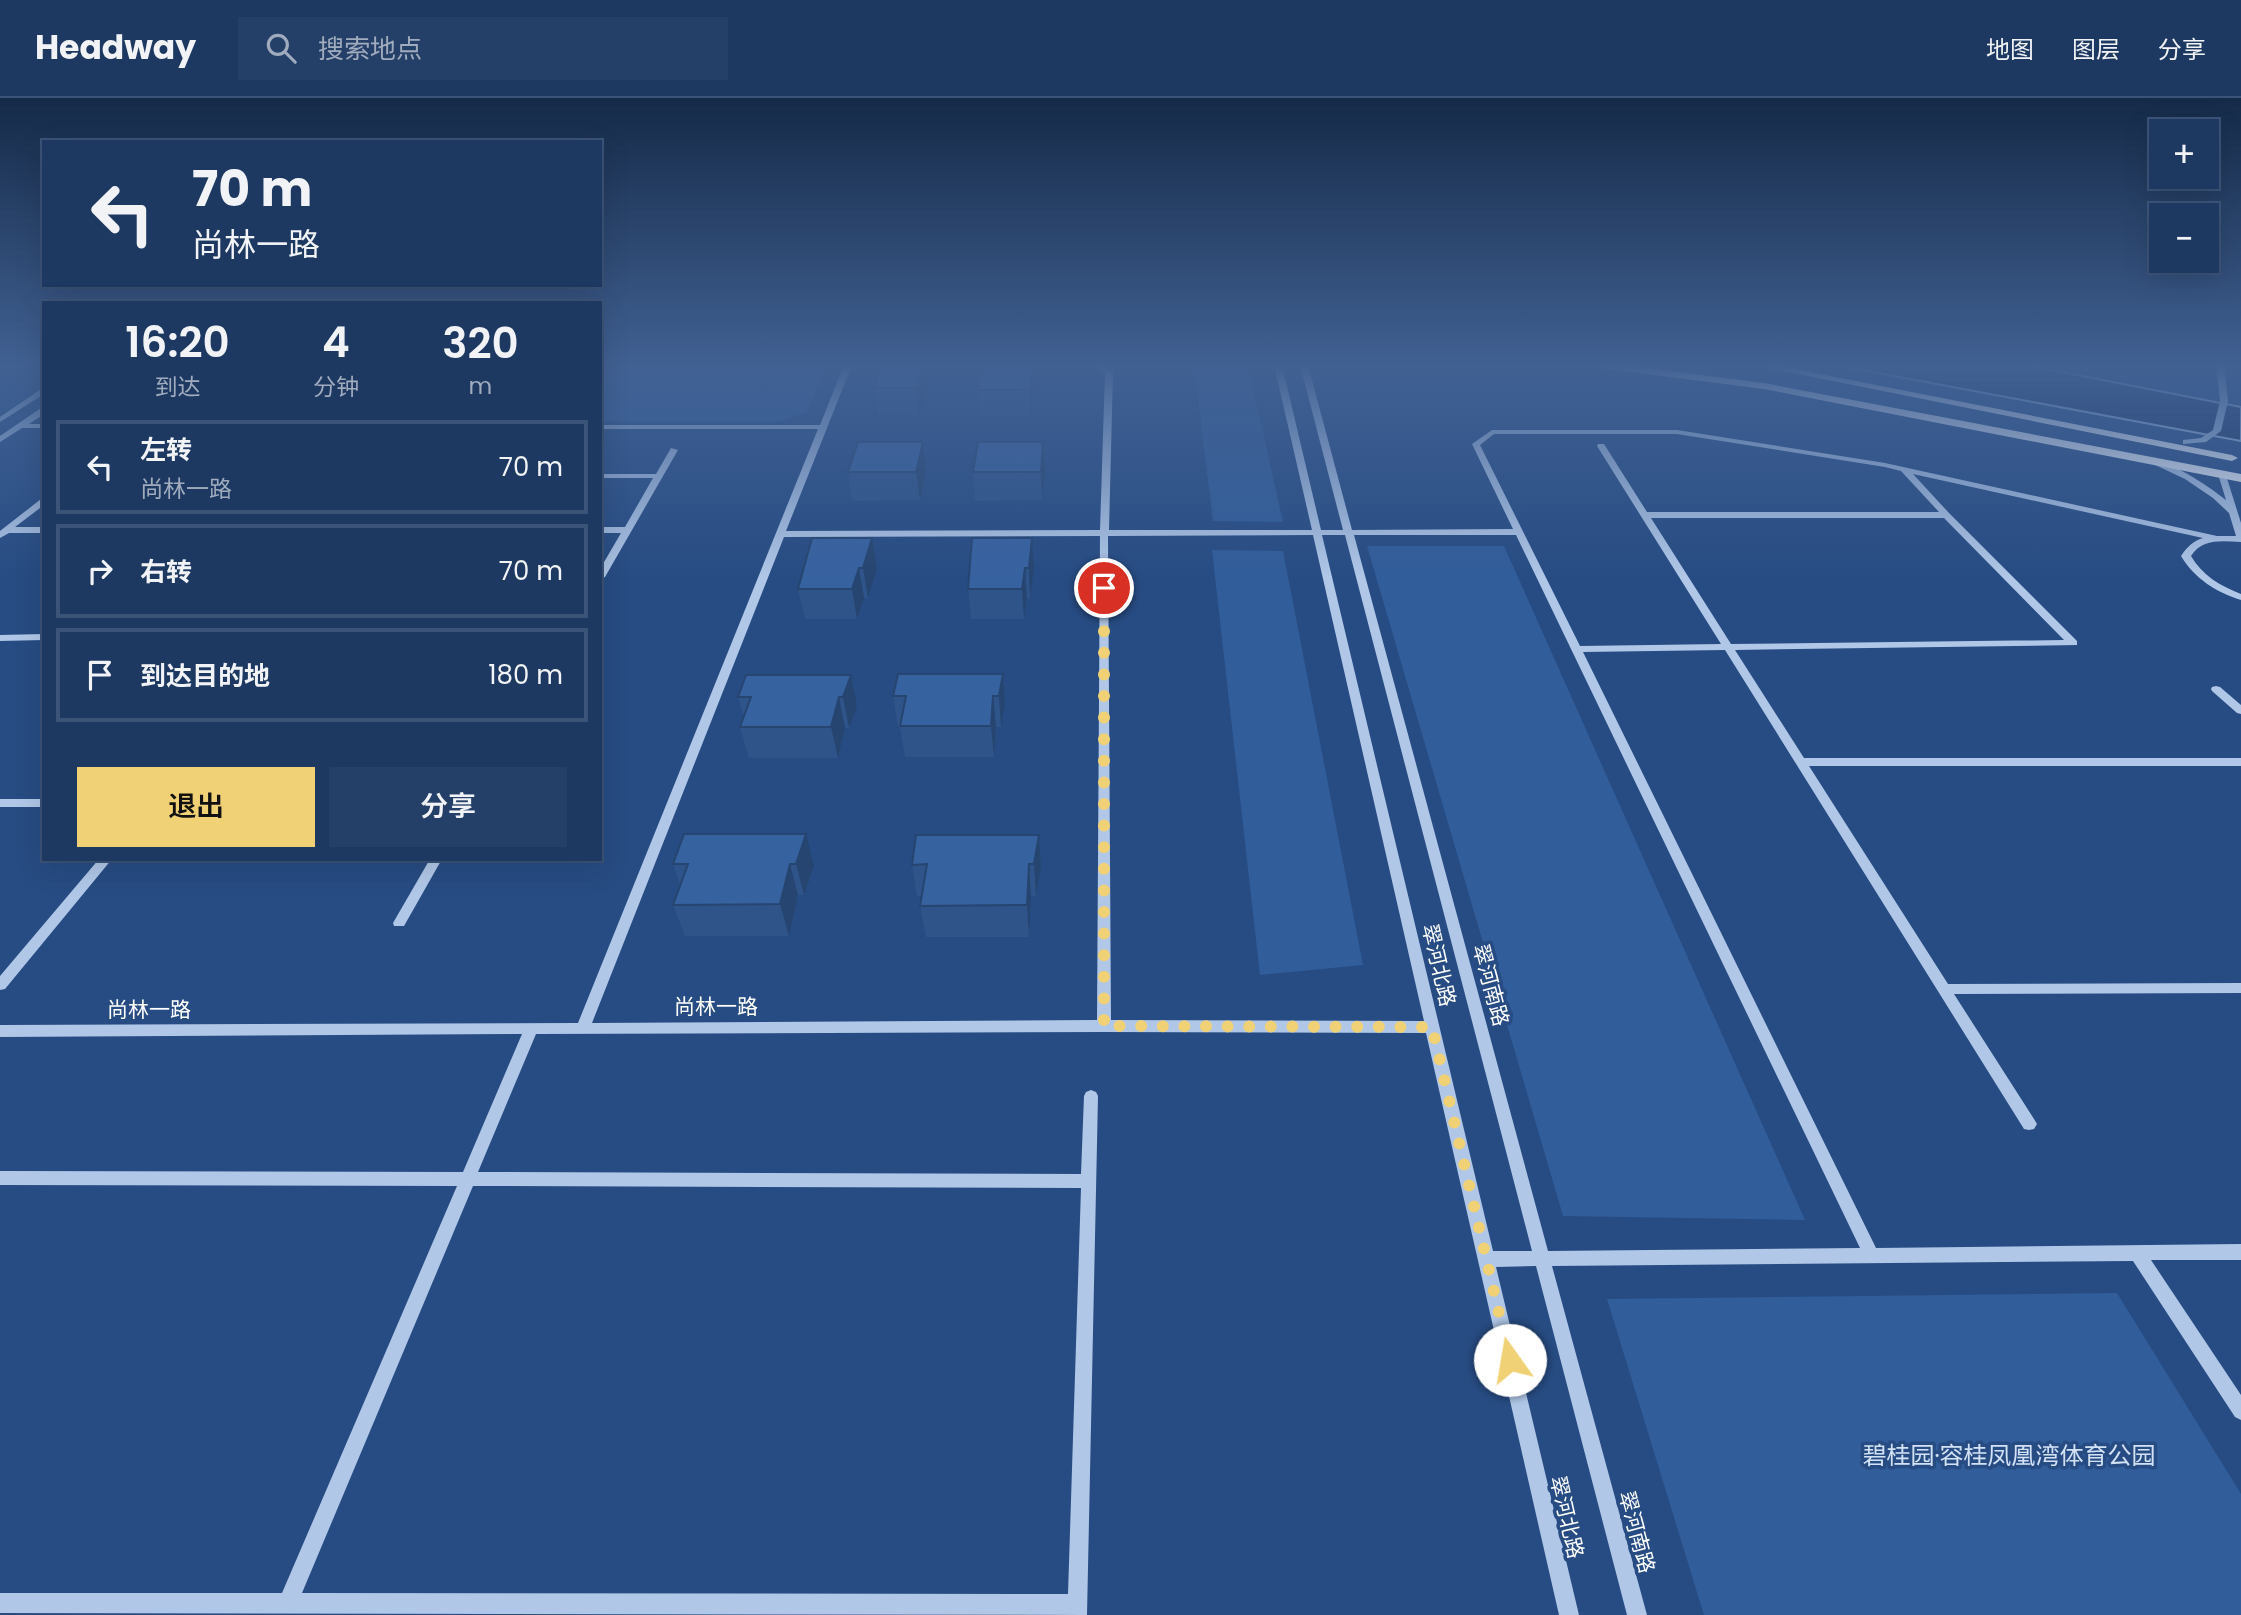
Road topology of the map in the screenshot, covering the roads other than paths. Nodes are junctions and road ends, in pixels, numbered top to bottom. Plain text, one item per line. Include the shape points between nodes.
1 (819, 436) edge
2 (1107, 436) edge
3 (1294, 436) edge
4 (1324, 436) edge
5 (1487, 436) edge
6 (1700, 436) edge
7 (2025, 436) edge
8 (2062, 436) edge
9 (2119, 436) edge
10 (2155, 436) edge
11 (2210, 436) edge
12 (2186, 442) junction
13 (1601, 446) dead end
14 (674, 450) dead end
15 (2141, 458) junction
16 (2237, 459) edge
17 (1904, 469) junction
18 (2222, 474) junction
19 (602, 476) edge
20 (659, 476) junction
21 (2241, 476) edge
22 (42, 503) edge
23 (2234, 513) junction
24 (1946, 514) junction
25 (1645, 515) junction
26 (42, 530) edge
27 (602, 530) edge
28 (627, 530) junction
29 (3, 532) edge
30 (1519, 532) junction
31 (1104, 533) junction
32 (1349, 533) junction
33 (779, 534) junction
34 (1316, 534) junction
35 (2218, 538) junction
36 (2241, 538) edge
37 (602, 574) edge
38 (2241, 597) edge
39 (0, 638) edge
40 (42, 638) edge
41 (1727, 646) junction
42 (1577, 649) junction
43 (2216, 689) dead end
44 (2241, 711) edge
45 (1801, 762) junction
46 (2241, 762) edge
47 (0, 803) edge
48 (42, 803) edge
49 (104, 861) edge
50 (435, 861) edge
51 (399, 923) dead end
52 (0, 985) edge
53 (2241, 988) edge
54 (1943, 989) junction
55 (1104, 1026) junction
56 (583, 1027) junction
57 (1432, 1027) junction
58 (532, 1028) junction
59 (0, 1031) edge
60 (1091, 1096) dead end
61 (2029, 1124) dead end
62 (0, 1178) edge
63 (468, 1180) junction
64 (1088, 1181) junction
65 (2241, 1252) edge
66 (2137, 1253) junction
67 (1871, 1254) junction
68 (1542, 1258) junction
69 (1486, 1259) junction
70 (2241, 1411) edge
71 (288, 1602) junction
72 (0, 1603) edge
73 (1077, 1610) edge
74 (1569, 1615) edge
75 (1637, 1615) edge

1 - 33 street
2 - 31 street
3 - 34 street, 翠河北路
4 - 32 street, 翠河南路
5 - 30 street via 1476,444
6 - 17 street
7 - 15 main road
8 - 21 main road
9 - 16 main road
10 - 12 main road
11 - 12 street
12 - 16 main road
13 - 25 street
14 - 20 street
15 - 18 main road
15 - 23 street via 2187,475 2210,489
17 - 24 street
17 - 35 street
18 - 21 main road
18 - 23 street
19 - 20 street
20 - 28 street
22 - 29 street
23 - 36 street
24 - 25 street
24 - 41 street via 2073,643
25 - 41 street
26 - 29 street
27 - 28 street
28 - 37 street
30 - 32 street
30 - 42 street
31 - 33 street
31 - 34 street
31 - 55 street
32 - 34 street
32 - 68 street, 翠河南路
33 - 56 street
34 - 57 street, 翠河北路
35 - 36 street
35 - 38 street via 2201,541 2186,556 2205,579
39 - 40 street
41 - 42 street
41 - 45 street
42 - 67 street
43 - 44 street
45 - 46 street
45 - 54 street
47 - 48 street
49 - 52 street
50 - 51 street
53 - 54 street
54 - 61 street
55 - 56 street, 尚林一路
55 - 57 street, 尚林一路
56 - 58 street, 尚林一路
57 - 69 street, 翠河北路
58 - 59 street, 尚林一路
58 - 63 street
60 - 64 street
62 - 63 street
63 - 64 street
63 - 71 street
64 - 73 street
65 - 66 street
66 - 67 street
66 - 70 street
67 - 68 street
68 - 69 street
68 - 75 street, 翠河南路
69 - 74 street, 翠河北路
71 - 72 street
71 - 73 street

